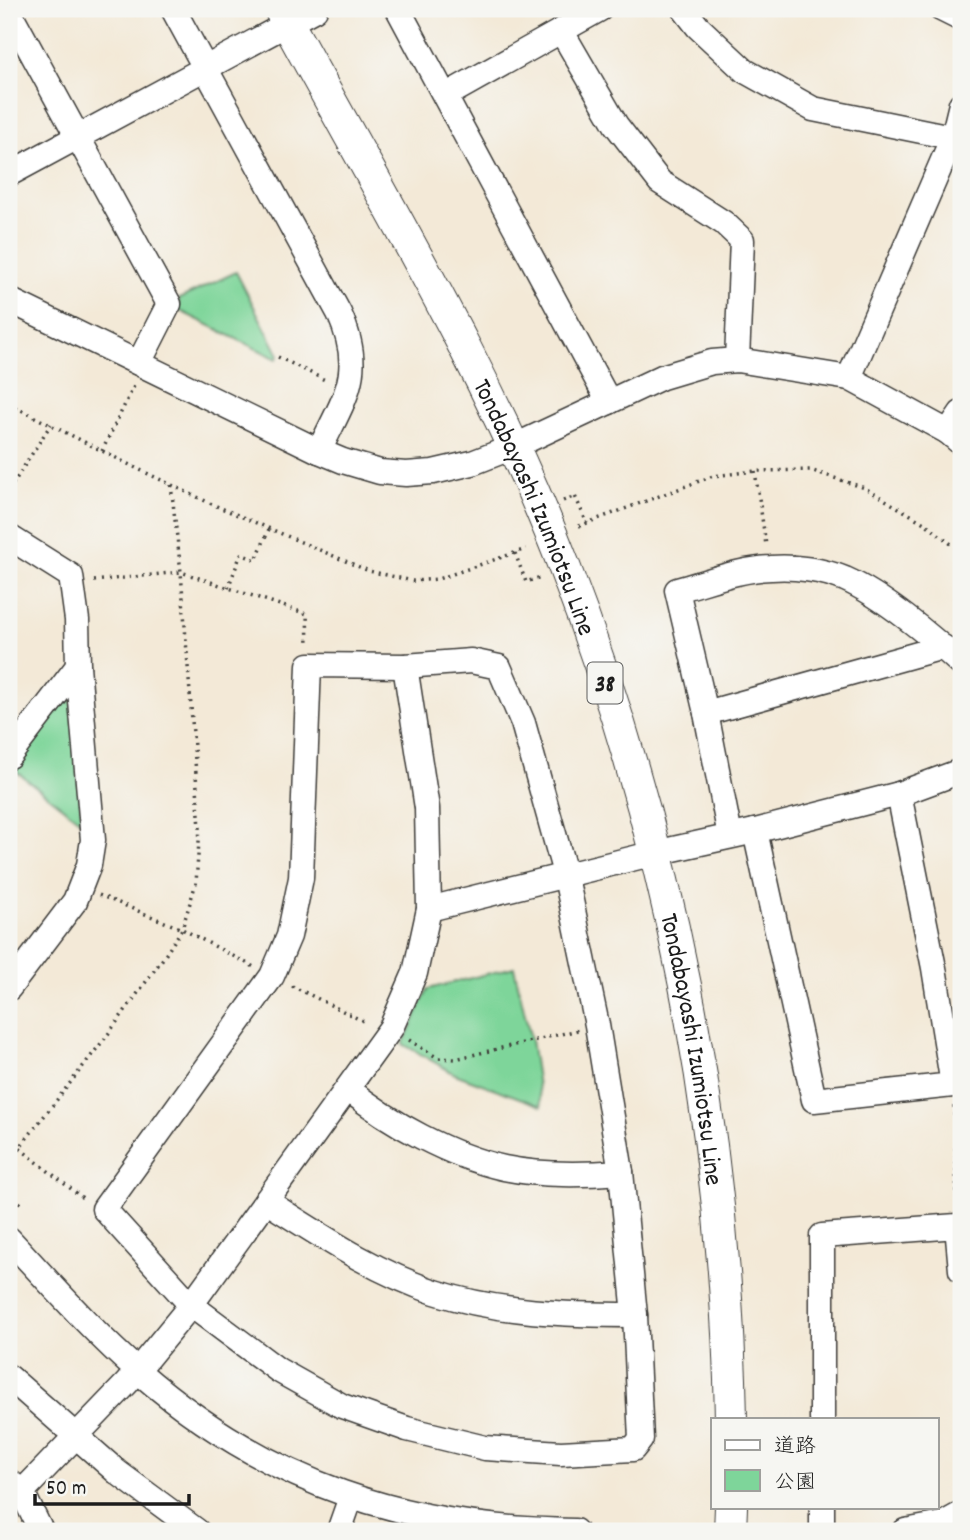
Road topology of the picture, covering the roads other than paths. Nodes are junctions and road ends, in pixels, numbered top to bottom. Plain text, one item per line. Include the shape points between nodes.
1 (173, 9) edge
2 (398, 9) edge
3 (600, 9) edge
4 (684, 9) edge
5 (941, 9) edge
6 (294, 14) edge
7 (961, 19) edge
8 (11, 21) edge
9 (562, 32) junction
10 (205, 68) junction
11 (445, 96) junction
12 (961, 104) edge
13 (79, 137) junction
14 (957, 138) edge
15 (9, 174) edge
16 (9, 300) edge
17 (737, 360) junction
18 (141, 364) junction
19 (849, 378) junction
20 (610, 402) junction
21 (957, 429) edge
22 (513, 447) junction
23 (319, 451) junction
24 (9, 537) edge
25 (952, 656) edge
26 (78, 666) junction
27 (405, 666) junction
28 (706, 713) junction
29 (9, 756) edge
30 (961, 771) edge
31 (899, 794) junction
32 (755, 831) junction
33 (730, 836) junction
34 (655, 853) junction
35 (566, 877) junction
36 (429, 909) junction
37 (9, 988) edge
38 (348, 1089) junction
39 (621, 1172) junction
40 (267, 1201) junction
41 (9, 1239) edge
42 (961, 1270) edge
43 (191, 1305) junction
44 (635, 1315) junction
45 (138, 1371) junction
46 (9, 1377) edge
47 (732, 1418) edge
48 (822, 1418) edge
49 (76, 1437) junction
50 (15, 1487) edge
51 (351, 1497) junction
52 (731, 1508) edge
53 (822, 1508) edge
54 (949, 1523) edge
55 (41, 1531) edge
56 (197, 1531) edge
57 (339, 1531) edge
58 (575, 1531) edge
59 (730, 1531) edge
60 (822, 1531) edge
61 (905, 1531) edge

1 - 10 street
2 - 11 street
3 - 9 street
4 - 14 street via 745,71 813,109
5 - 7 street
6 - 10 street
6 - 22 main road, Tondabayashi Izumiotsu Line / 38
8 - 13 street
9 - 11 street
9 - 17 street via 615,125 660,182 742,240
10 - 13 street
10 - 23 street via 350,337 353,363 348,391
11 - 20 street
12 - 14 street
13 - 15 street
13 - 18 street via 169,304
14 - 19 street
16 - 18 street
17 - 19 street
17 - 20 street via 712,362 662,377
18 - 23 street
19 - 21 street
20 - 22 street
22 - 23 street via 472,463 407,474 380,472
22 - 34 main road, Tondabayashi Izumiotsu Line / 38 via 564,565 621,729
24 - 26 street via 71,576
25 - 28 street
25 - 28 street via 894,609 844,579 803,569 770,568 729,576 677,590
26 - 29 street
26 - 37 street via 93,840 89,865 75,901
27 - 35 street via 471,661 499,667 523,723
27 - 36 street via 427,808
27 - 43 street via 309,665 304,844 289,936 272,976 104,1209
28 - 33 street
30 - 31 street
31 - 32 street
31 - 32 street via 953,1086 814,1100
32 - 33 street
33 - 34 street
34 - 35 street
34 - 47 main road, Tondabayashi Izumiotsu Line / 38 via 705,1093 720,1220
35 - 36 street
35 - 39 street
36 - 38 street via 415,973 391,1028
38 - 39 street via 375,1111 455,1152 504,1168 567,1175
38 - 40 street
39 - 44 street
40 - 43 street
40 - 44 street via 336,1245 435,1292 503,1308
41 - 45 street
42 - 48 street via 957,1226 822,1236
43 - 44 street via 278,1370 342,1406 407,1429 485,1448 561,1453 633,1449 641,1439
43 - 45 street
45 - 49 street
45 - 51 street via 236,1444
46 - 49 street
49 - 50 street
49 - 56 street
50 - 55 street
51 - 57 street
51 - 58 street via 439,1520
52 - 59 main road
53 - 60 street
54 - 61 street

